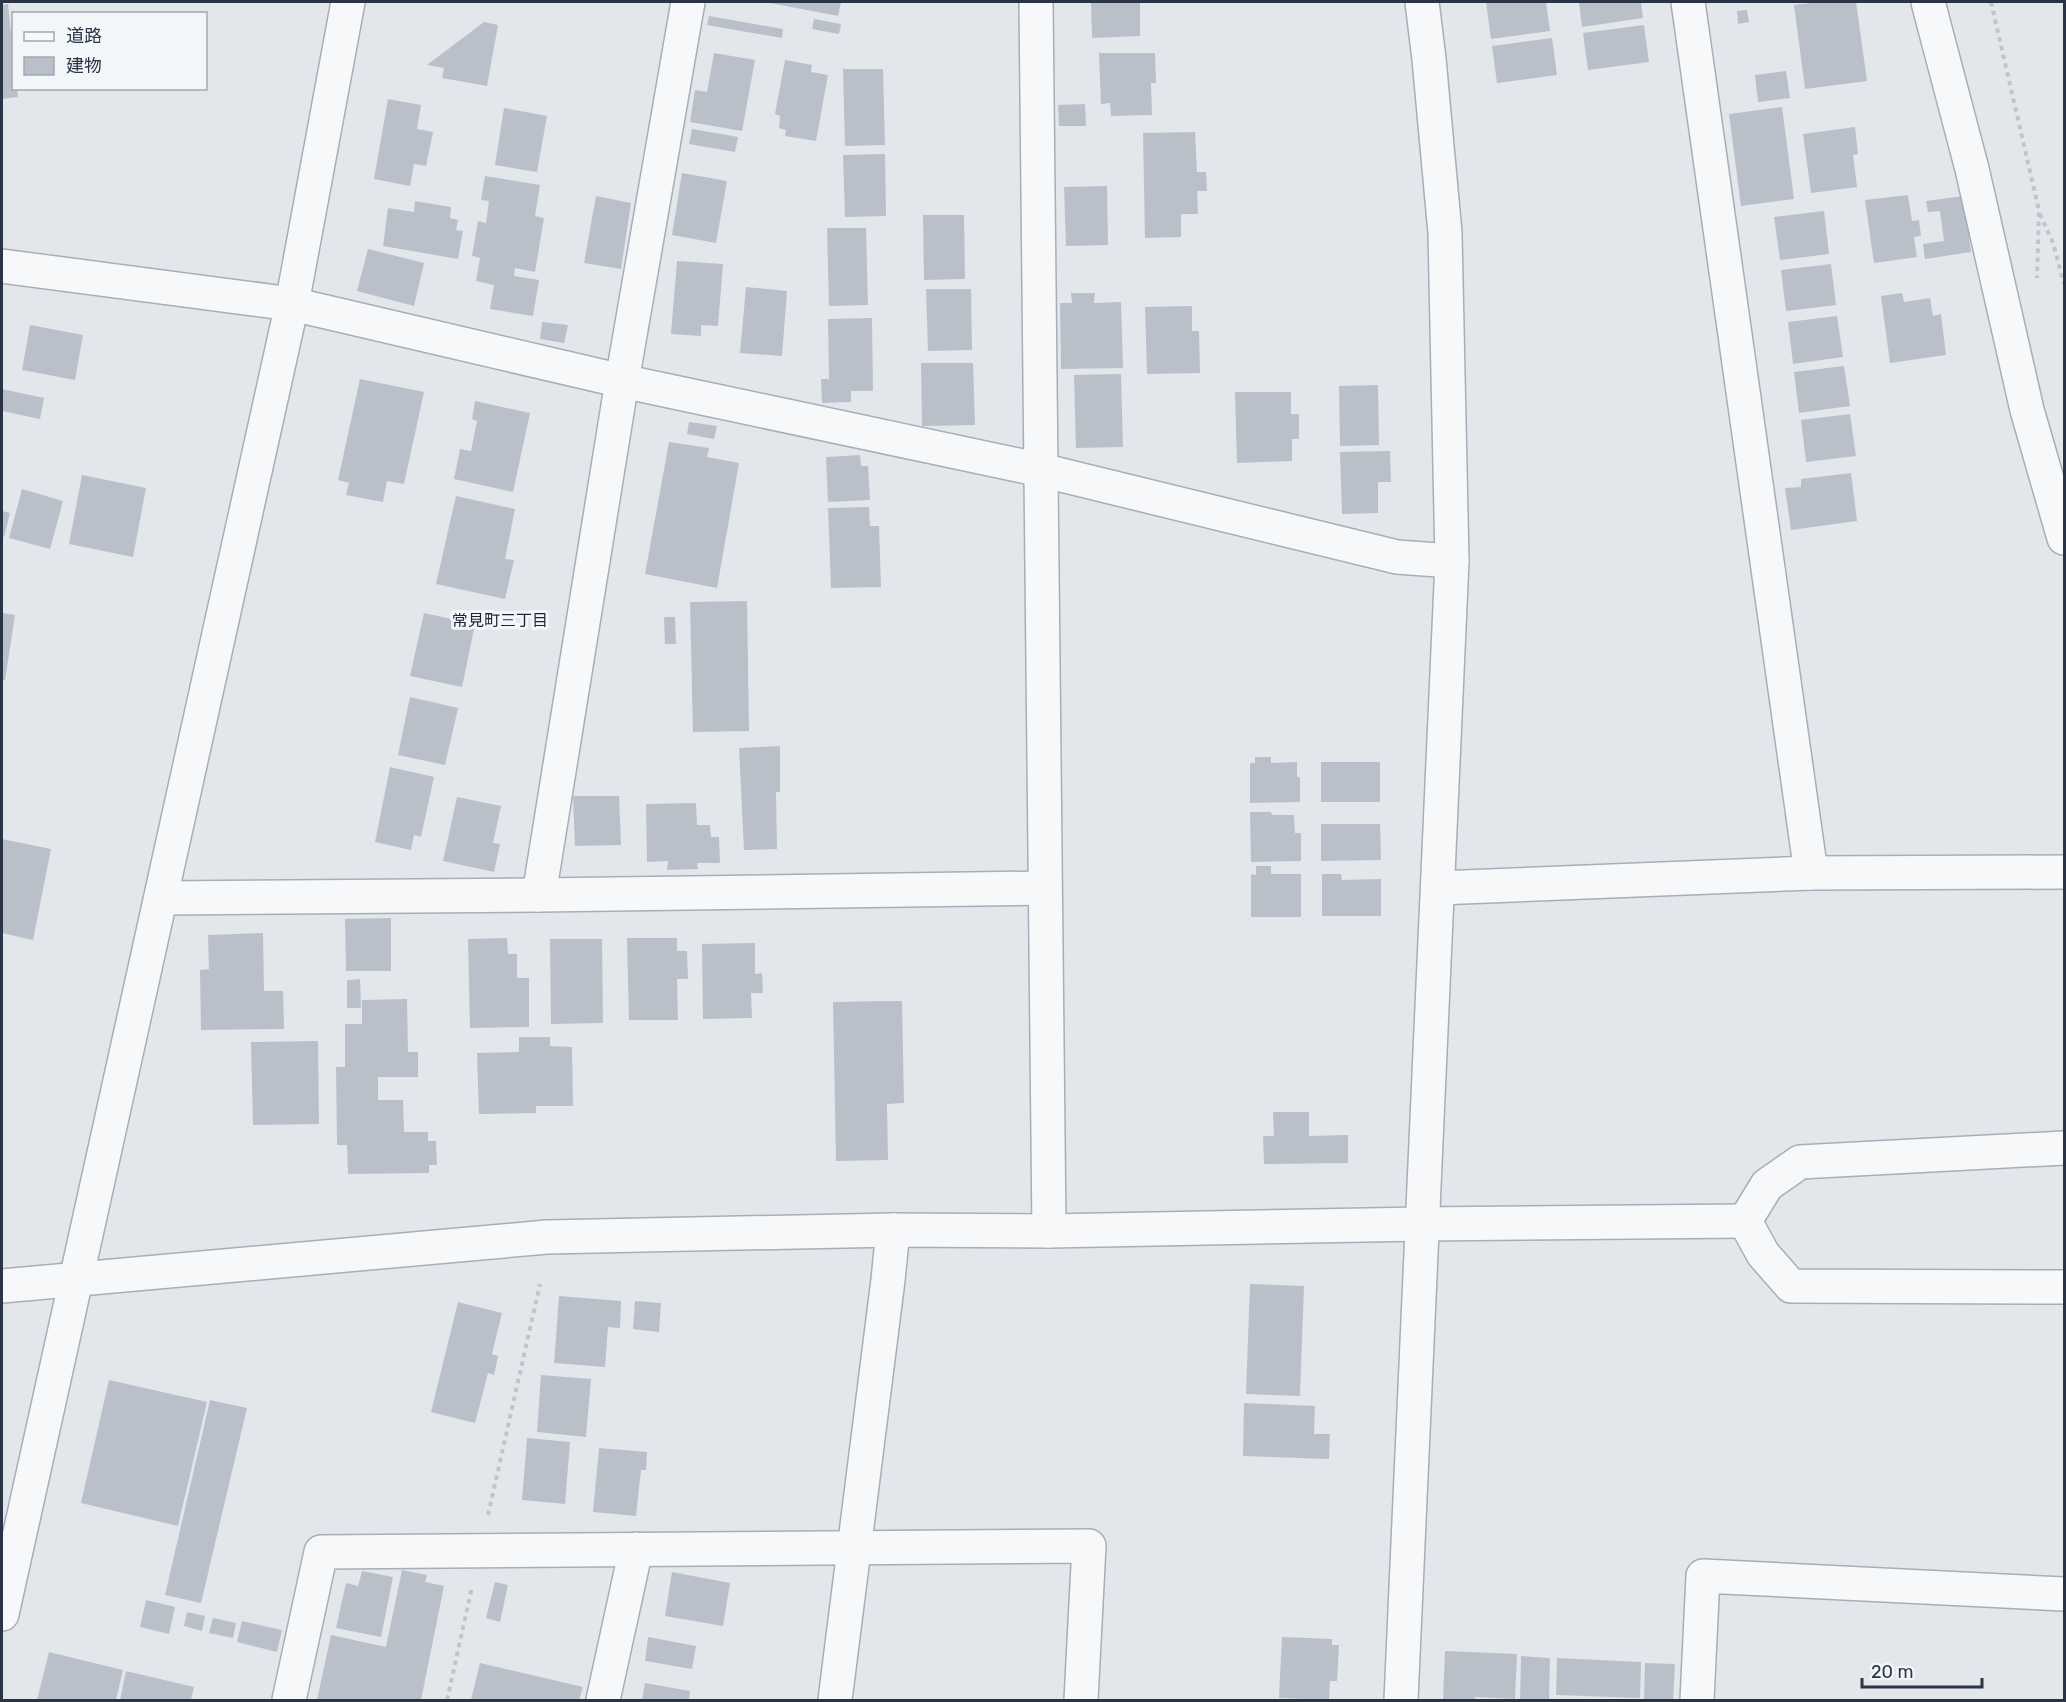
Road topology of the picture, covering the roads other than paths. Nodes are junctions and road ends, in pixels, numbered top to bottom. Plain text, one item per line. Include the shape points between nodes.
1 (348, 2) edge
2 (687, 2) edge
3 (1036, 2) edge
4 (1422, 2) edge
5 (1688, 2) edge
6 (1928, 2) edge
7 (2, 266) edge
8 (292, 304) junction
9 (622, 381) junction
10 (1041, 470) junction
11 (2064, 538) edge
12 (1452, 561) junction
13 (2064, 872) edge
14 (1811, 873) junction
15 (1045, 888) junction
16 (1438, 888) junction
17 (539, 895) junction
18 (161, 898) junction
19 (2064, 1148) edge
20 (1744, 1221) junction
21 (1421, 1224) junction
22 (893, 1230) junction
23 (1048, 1231) junction
24 (76, 1279) junction
25 (2, 1286) edge
26 (2064, 1287) edge
27 (853, 1548) junction
28 (636, 1549) junction
29 (2064, 1594) edge
30 (2, 1614) edge
31 (289, 1701) edge
32 (603, 1701) edge
33 (835, 1701) edge
34 (1081, 1701) edge
35 (1401, 1701) edge
36 (1697, 1701) edge

1 - 8 street
2 - 9 street
3 - 10 street
4 - 12 street via 1446,233
5 - 14 street
6 - 11 street via 1972,169 2026,410
7 - 8 street
8 - 9 street
8 - 18 street
9 - 10 street
9 - 17 street
10 - 12 street via 1397,557
10 - 15 street
12 - 16 street
13 - 14 street
14 - 16 street
15 - 17 street
15 - 23 street
16 - 21 street
17 - 18 street
18 - 24 street
19 - 20 street via 1800,1162 1767,1185
20 - 21 street
20 - 26 street via 1763,1254 1791,1286
21 - 23 street
21 - 35 street
22 - 23 street
22 - 24 street via 547,1238
22 - 27 street
24 - 25 street
24 - 30 street
27 - 28 street
27 - 33 street
27 - 34 street via 1089,1546
28 - 31 street via 321,1552
28 - 32 street
29 - 36 street via 1702,1576

